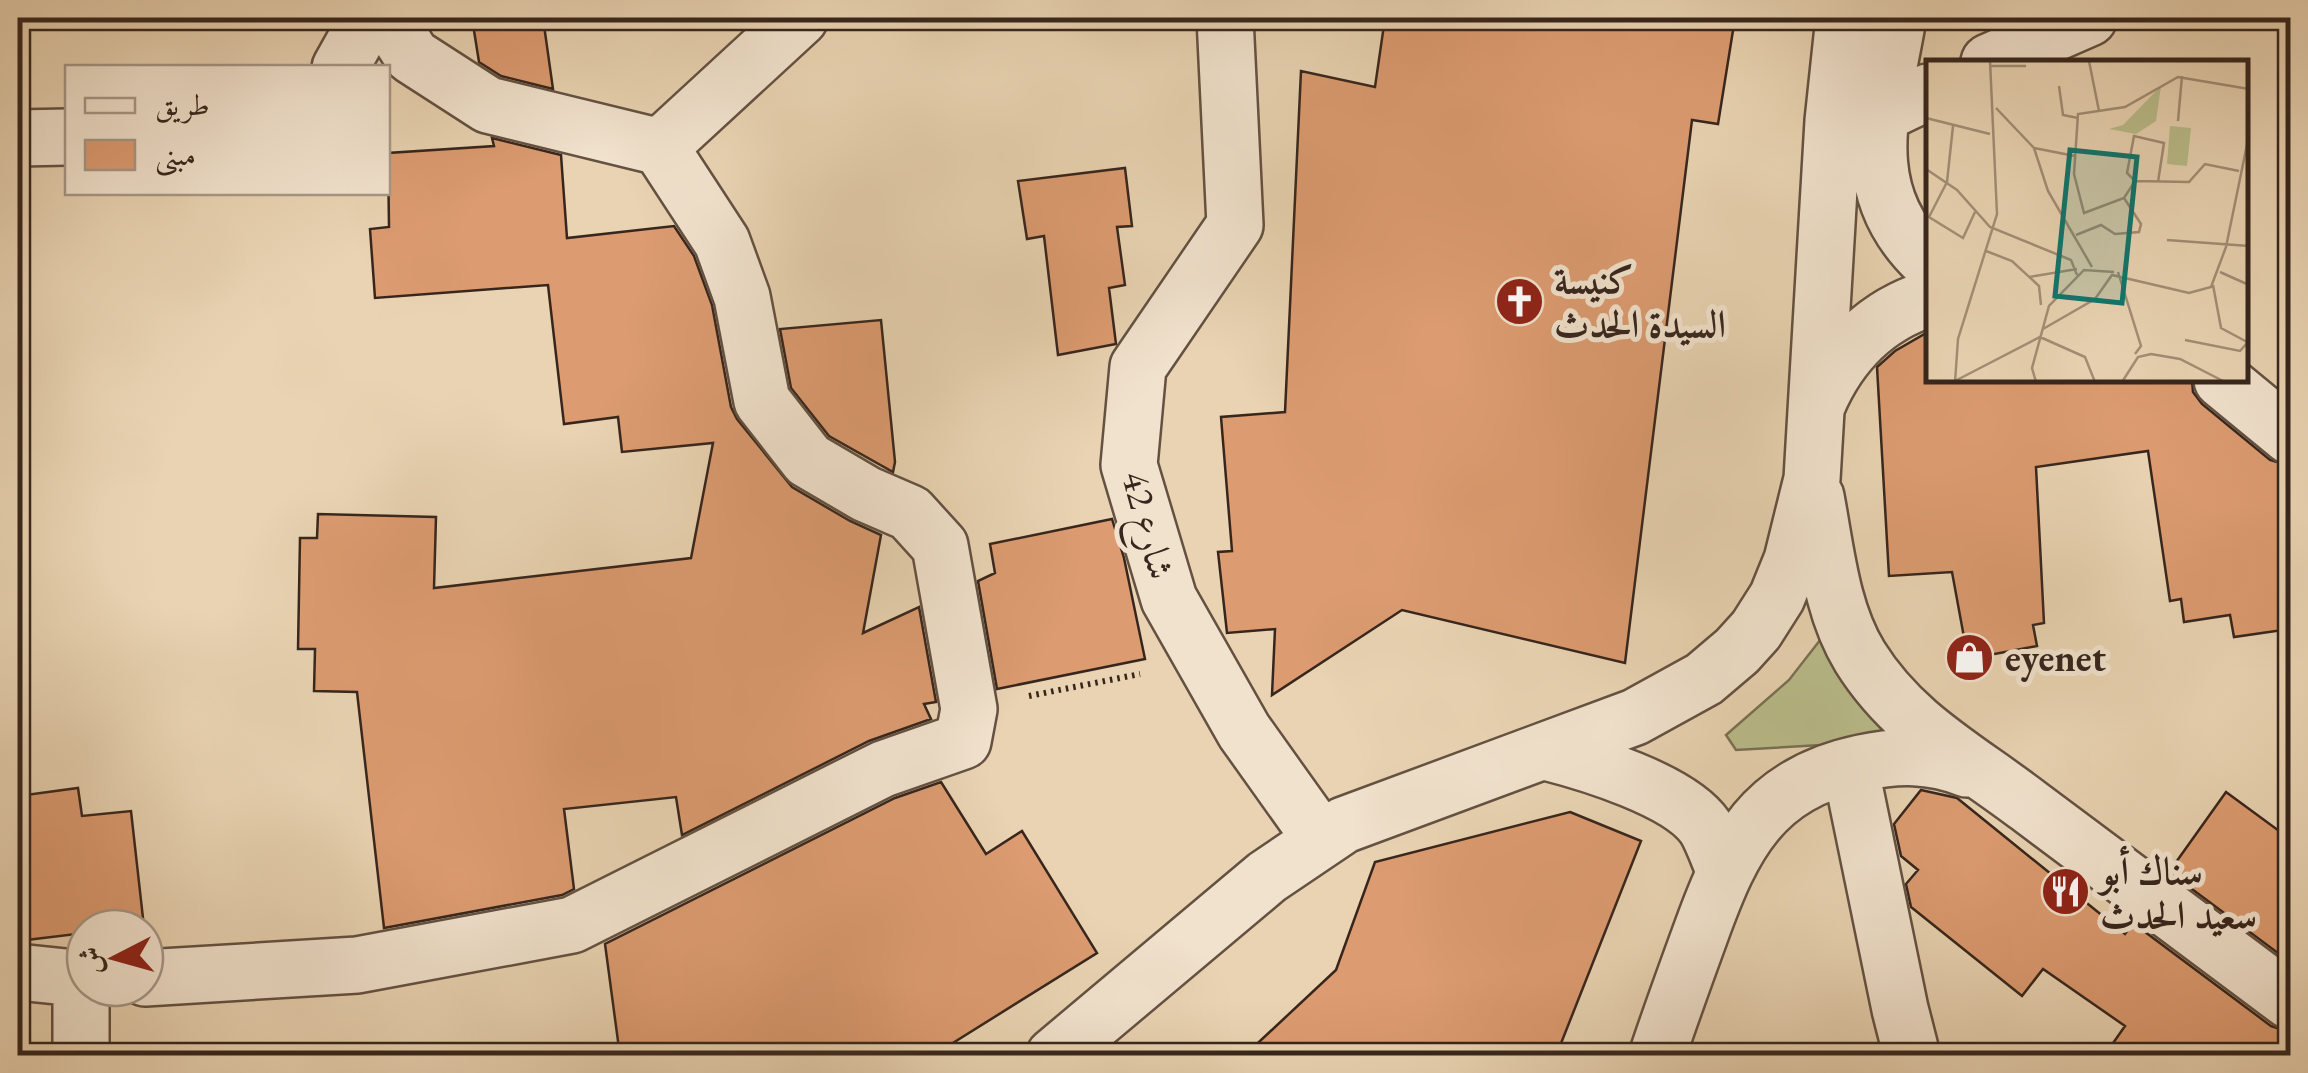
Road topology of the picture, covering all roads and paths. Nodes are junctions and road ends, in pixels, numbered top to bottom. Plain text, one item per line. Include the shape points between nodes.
1 (368, 18) edge
2 (388, 18) edge
3 (800, 18) edge
4 (1224, 18) edge
5 (1844, 18) edge
6 (1898, 18) edge
7 (2089, 18) edge
8 (1994, 60) edge
9 (342, 65) edge
10 (1926, 93) edge
11 (1856, 118) junction
12 (65, 137) edge
13 (18, 138) edge
14 (660, 148) junction
15 (1926, 259) edge
16 (1926, 300) edge
17 (2224, 382) edge
18 (1815, 410) junction
19 (2290, 436) edge
20 (1812, 479) junction
21 (1206, 660) junction
22 (969, 708) junction
23 (1546, 752) junction
24 (1850, 766) junction
25 (2007, 789) junction
26 (1321, 839) junction
27 (1724, 870) junction
28 (18, 972) edge
29 (65, 977) edge
30 (165, 977) edge
31 (2290, 1001) edge
32 (82, 1008) edge
33 (81, 1056) edge
34 (1054, 1056) edge
35 (1656, 1056) edge
36 (1912, 1056) edge

1 - 9 street
2 - 14 street via 412,56 488,105
3 - 14 street
4 - 21 street, شارع 42 via 1235,225 1138,367 1129,466 1169,600
5 - 11 street
6 - 11 street
7 - 8 street
10 - 11 street
11 - 15 street via 1888,204
11 - 18 street
12 - 13 street
14 - 22 street via 722,242 742,297 762,401 808,460 910,513 940,546
16 - 18 street via 1865,333 1830,376
17 - 19 street
18 - 20 street
20 - 23 street via 1777,597 1737,652 1674,698
20 - 25 street via 1832,579 1858,653 1922,730
21 - 22 path
21 - 26 street, شارع 42 via 1244,731
22 - 30 street via 962,742 882,769 572,926 358,965
23 - 26 street via 1376,812
23 - 27 street via 1676,800 1704,827
24 - 25 street via 1917,756 1946,761
24 - 27 street via 1786,792 1763,812
24 - 36 street
25 - 31 street
26 - 34 street via 1186,942
27 - 35 street
28 - 29 street
32 - 33 street

